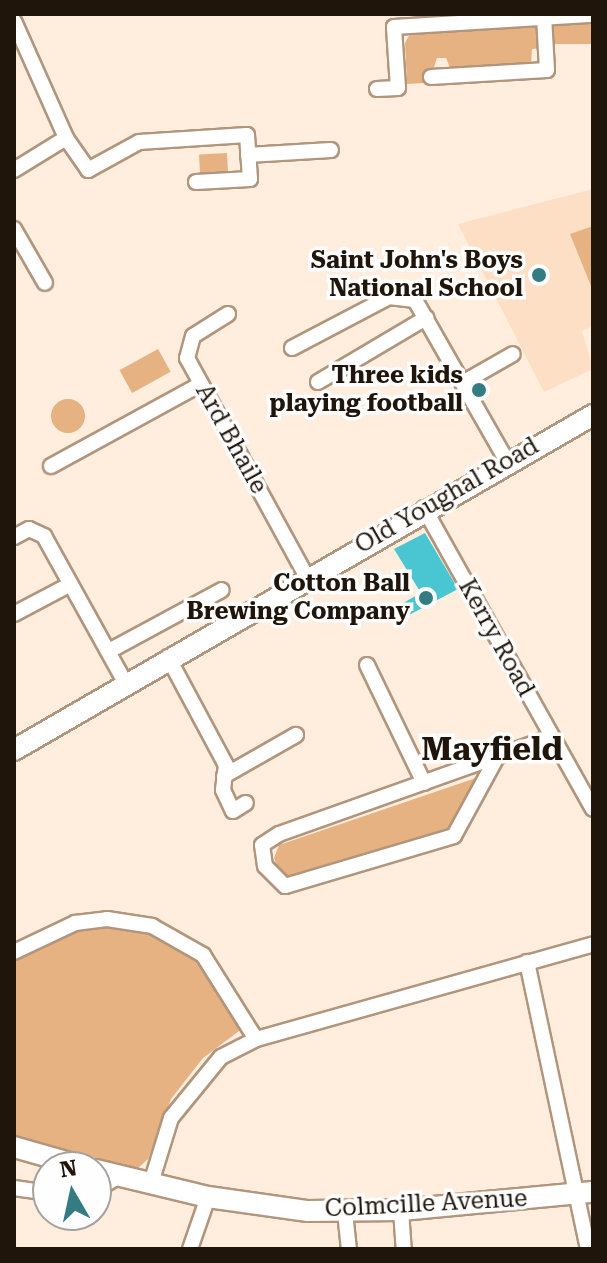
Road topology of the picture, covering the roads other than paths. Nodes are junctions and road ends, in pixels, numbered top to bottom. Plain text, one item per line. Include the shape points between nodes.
1 (593, 15) edge
2 (544, 16) edge
3 (14, 21) edge
4 (431, 77) dead end
5 (377, 89) dead end
6 (66, 138) junction
7 (331, 150) dead end
8 (248, 155) junction
9 (14, 170) edge
10 (196, 182) dead end
11 (14, 229) edge
12 (45, 283) dead end
13 (228, 314) dead end
14 (426, 318) junction
15 (292, 348) dead end
16 (513, 354) dead end
17 (318, 382) dead end
18 (464, 382) junction
19 (201, 384) junction
20 (593, 415) edge
21 (507, 461) junction
22 (51, 466) dead end
23 (424, 508) junction
24 (14, 537) edge
25 (307, 577) junction
26 (71, 584) junction
27 (222, 590) dead end
28 (14, 614) edge
29 (109, 651) junction
30 (168, 657) junction
31 (367, 665) dead end
32 (125, 682) junction
33 (296, 735) dead end
34 (551, 737) junction
35 (14, 750) edge
36 (497, 757) junction
37 (224, 776) junction
38 (424, 783) junction
39 (591, 802) edge
40 (246, 803) dead end
41 (593, 944) edge
42 (14, 952) edge
43 (527, 962) junction
44 (256, 1039) junction
45 (112, 1175) edge
46 (118, 1177) junction
47 (112, 1181) edge
48 (151, 1183) junction
49 (584, 1193) edge
50 (208, 1197) junction
51 (401, 1210) junction
52 (345, 1212) junction
53 (190, 1249) edge
54 (349, 1249) edge
55 (404, 1249) edge
56 (588, 1249) edge

1 - 2 street
2 - 4 street via 547,70
2 - 5 street via 394,27 398,88
3 - 6 street
6 - 8 street via 88,170 139,142 247,135
6 - 9 street
7 - 8 street
8 - 10 street via 250,179
11 - 12 street
13 - 19 street, Ard Bhaile via 186,346
14 - 15 street via 415,300 389,297
14 - 17 street
14 - 18 street
16 - 18 street
18 - 21 street
19 - 22 street
19 - 25 street, Ard Bhaile
20 - 21 street, Old Youghal Road
21 - 23 street, Old Youghal Road
23 - 25 street, Old Youghal Road
23 - 34 street, Kerry Road
24 - 26 street via 29,529 44,536
25 - 30 street, Old Youghal Road
26 - 28 street
26 - 29 street
27 - 29 street
29 - 32 street
30 - 32 street, Old Youghal Road
30 - 37 street via 226,765
31 - 38 street
32 - 35 street, Old Youghal Road
33 - 37 street
34 - 36 street
34 - 39 street, Kerry Road
36 - 38 street
36 - 38 street via 454,836 285,886 265,866 262,845 279,834
37 - 40 street via 223,790 233,811
41 - 43 street
42 - 44 street via 75,923 107,919 152,926 203,955
43 - 44 street
43 - 49 street
44 - 48 street via 198,1078 171,1118
45 - 46 street, Colmcille Avenue
46 - 47 street
46 - 48 street, Colmcille Avenue
48 - 50 street, Colmcille Avenue
49 - 51 street, Colmcille Avenue
49 - 56 street
50 - 52 street, Colmcille Avenue
50 - 53 street
51 - 52 street, Colmcille Avenue
51 - 55 street
52 - 54 street

